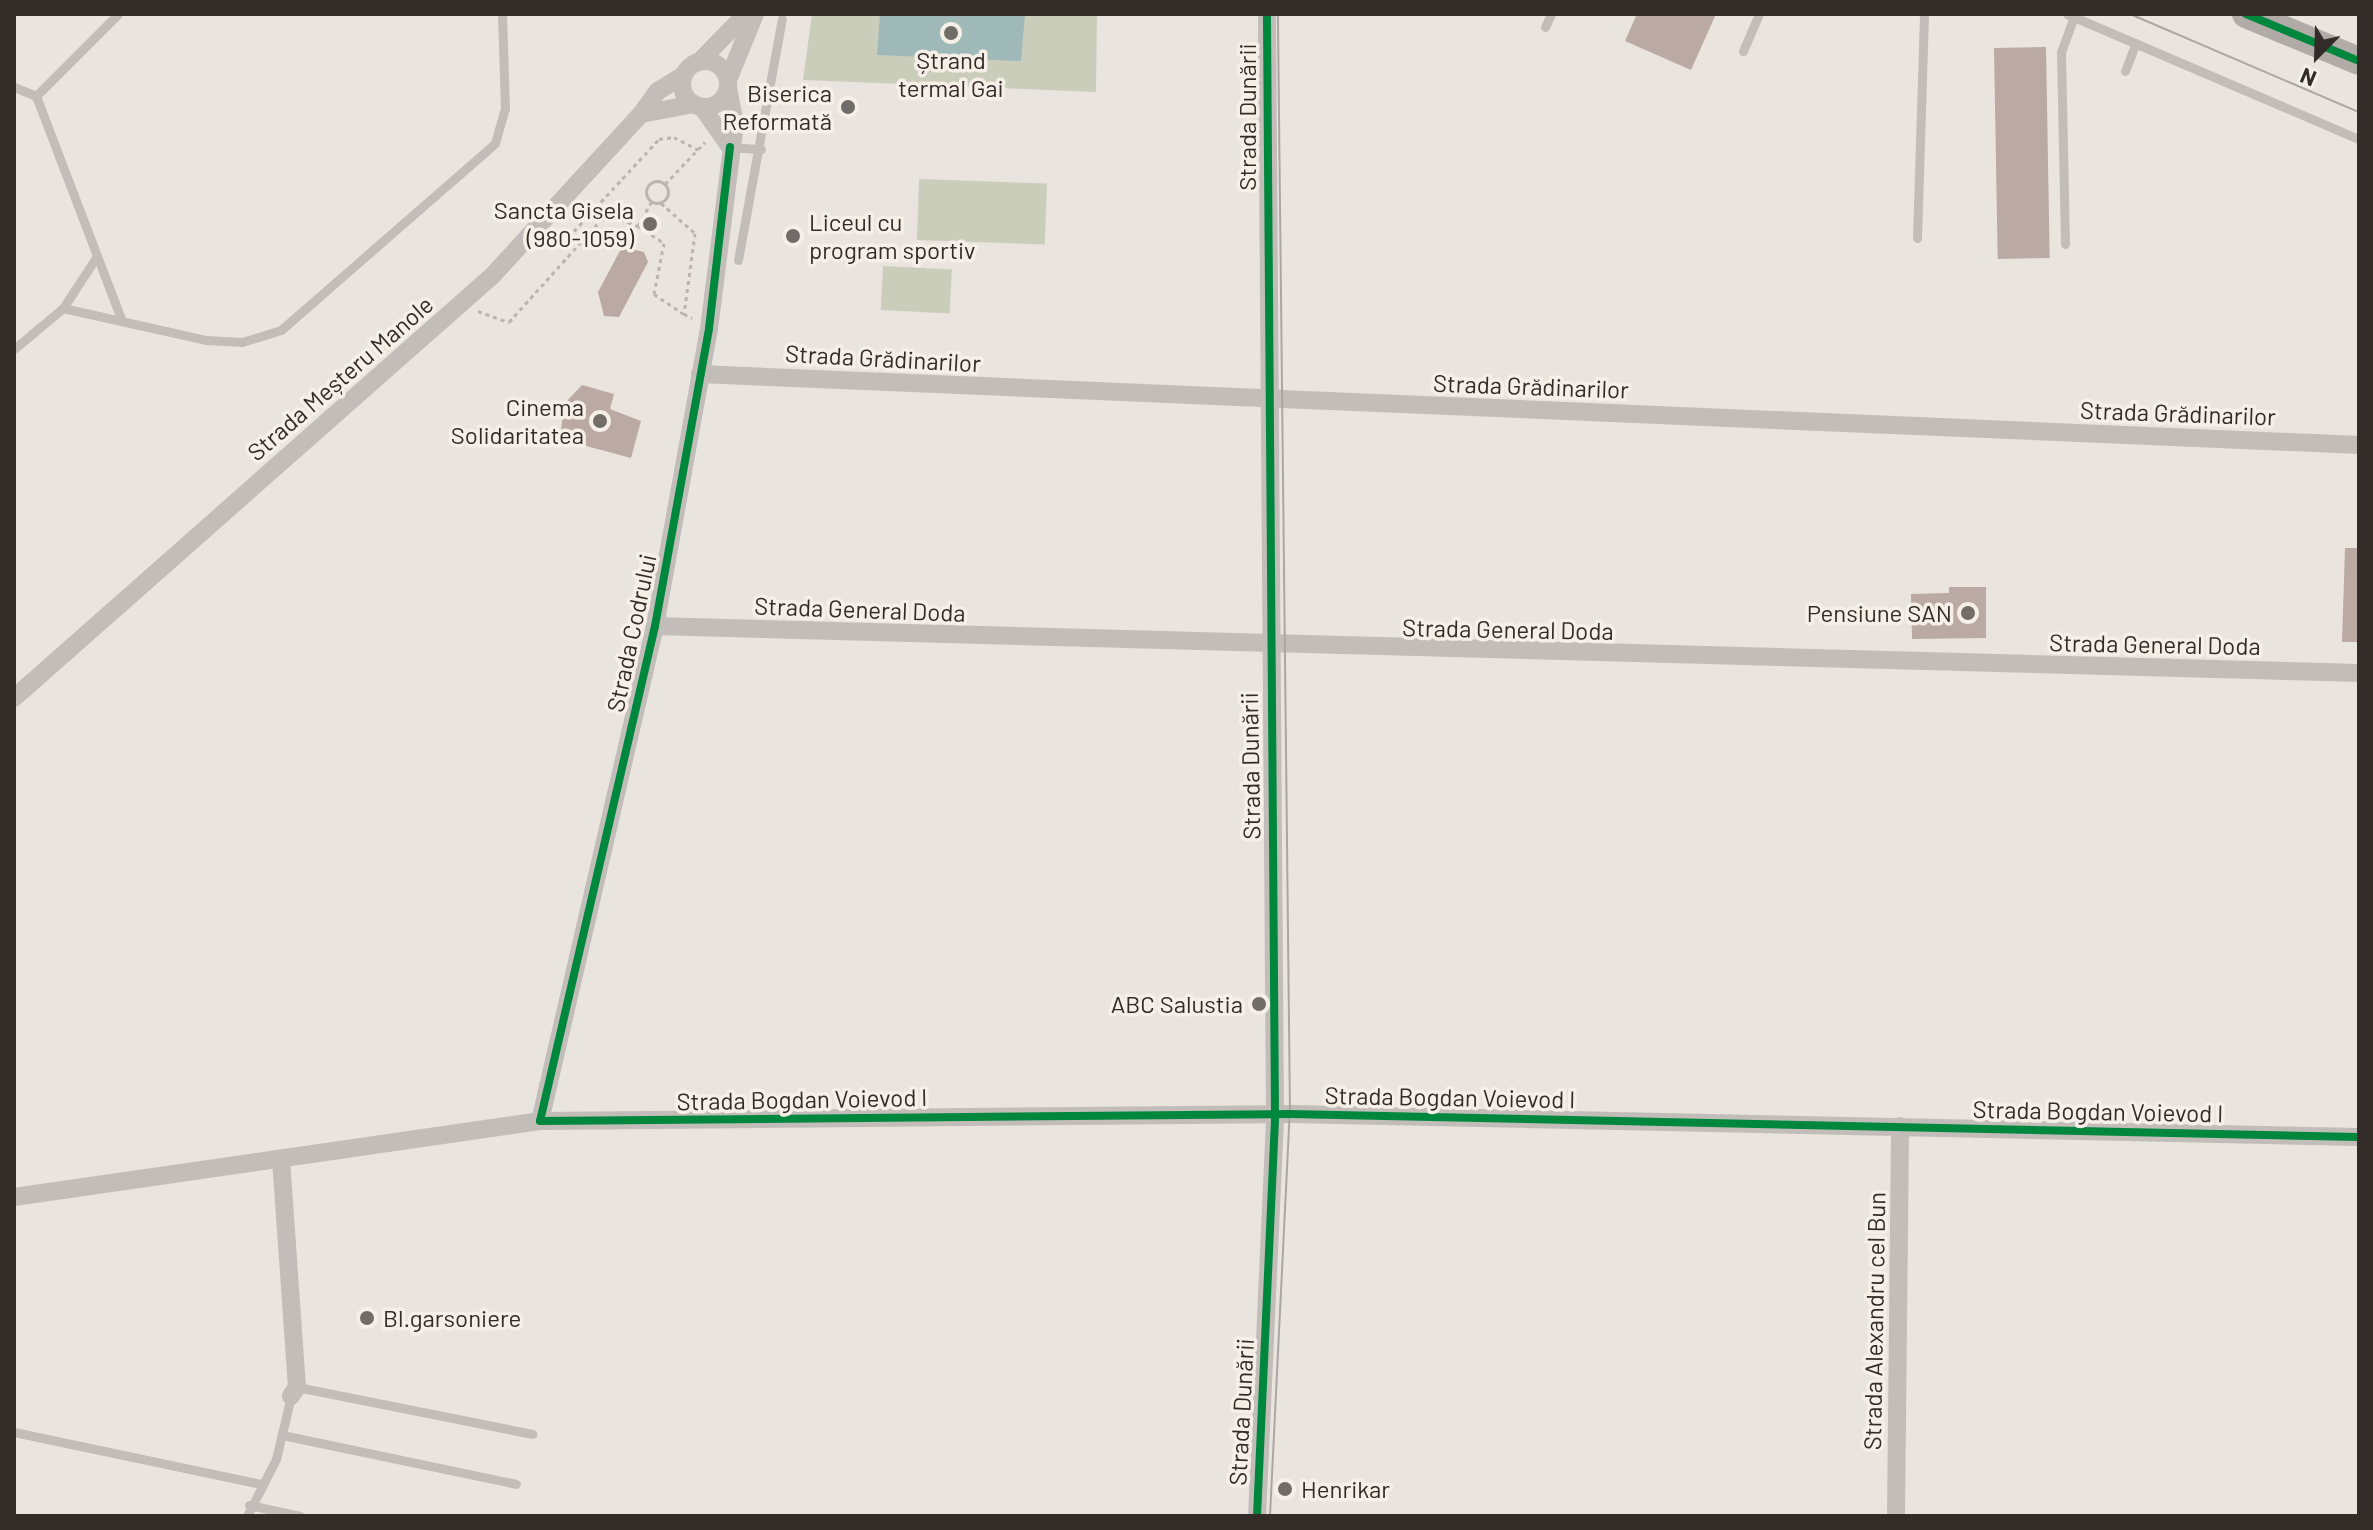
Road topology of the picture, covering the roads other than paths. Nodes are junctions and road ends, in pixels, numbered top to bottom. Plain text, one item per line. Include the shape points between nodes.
1 (118, 14) edge
2 (502, 14) edge
3 (746, 14) edge
4 (755, 14) edge
5 (1267, 14) edge
6 (1551, 14) edge
7 (1759, 14) edge
8 (1924, 14) edge
9 (2246, 14) edge
10 (2071, 16) edge
11 (782, 19) dead end
12 (1545, 27) dead end
13 (2136, 43) junction
14 (1743, 51) dead end
15 (2359, 61) edge
16 (699, 62) junction
17 (2125, 71) dead end
18 (684, 75) junction
19 (728, 85) junction
20 (14, 87) edge
21 (36, 96) junction
22 (698, 105) junction
23 (641, 114) junction
24 (2359, 139) edge
25 (730, 147) junction
26 (761, 149) junction
27 (1917, 238) dead end
28 (2065, 244) dead end
29 (97, 256) junction
30 (738, 260) dead end
31 (63, 308) junction
32 (121, 319) junction
33 (14, 349) edge
34 (700, 374) junction
35 (1267, 399) junction
36 (2359, 445) edge
37 (655, 626) junction
38 (1268, 648) junction
39 (2359, 673) edge
40 (14, 698) edge
41 (1275, 1114) junction
42 (540, 1121) junction
43 (1900, 1126) junction
44 (2359, 1137) edge
45 (281, 1159) junction
46 (14, 1197) edge
47 (294, 1392) junction
48 (14, 1432) edge
49 (532, 1434) dead end
50 (282, 1435) junction
51 (261, 1484) junction
52 (516, 1484) dead end
53 (249, 1505) junction
54 (247, 1516) edge
55 (300, 1516) edge
56 (1257, 1516) edge
57 (1896, 1516) edge

1 - 21 lane
2 - 32 lane via 505,109 495,143 281,330 242,342 206,340
3 - 16 street
4 - 19 street
5 - 35 street, Strada Dunării
6 - 12 lane
7 - 14 lane
8 - 27 lane
9 - 15 main road
10 - 13 lane
10 - 28 lane via 2061,52
11 - 26 lane
13 - 17 lane
13 - 24 lane
16 - 18 street
16 - 19 street via 719,66
18 - 22 street via 683,91
18 - 23 street, Strada Meșteru Manole via 658,91
19 - 22 street via 718,102
19 - 25 street, Strada Codrului via 736,110
20 - 21 lane
21 - 29 lane
22 - 23 street
22 - 25 street
23 - 40 street, Strada Meșteru Manole via 464,302
25 - 26 lane
25 - 34 street, Strada Codrului
26 - 30 lane
29 - 31 lane
29 - 32 lane
31 - 32 lane
31 - 33 lane
34 - 35 street, Strada Grădinarilor
34 - 37 street, Strada Codrului
35 - 36 street, Strada Grădinarilor
35 - 38 street, Strada Dunării
37 - 38 street, Strada General Doda
37 - 42 street, Strada Codrului
38 - 39 street, Strada General Doda
38 - 41 street, Strada Dunării
41 - 42 street, Strada Bogdan Voievod I
41 - 43 street, Strada Bogdan Voievod I
41 - 56 street, Strada Dunării
42 - 45 street, Strada Bogdan Voievod I
43 - 44 street, Strada Bogdan Voievod I
43 - 57 street, Strada Alexandru cel Bun
45 - 46 street, Strada Bogdan Voievod I
45 - 47 street
47 - 49 lane
47 - 50 lane
48 - 51 lane
50 - 51 lane
50 - 52 lane
51 - 53 lane
53 - 54 lane
53 - 55 lane

